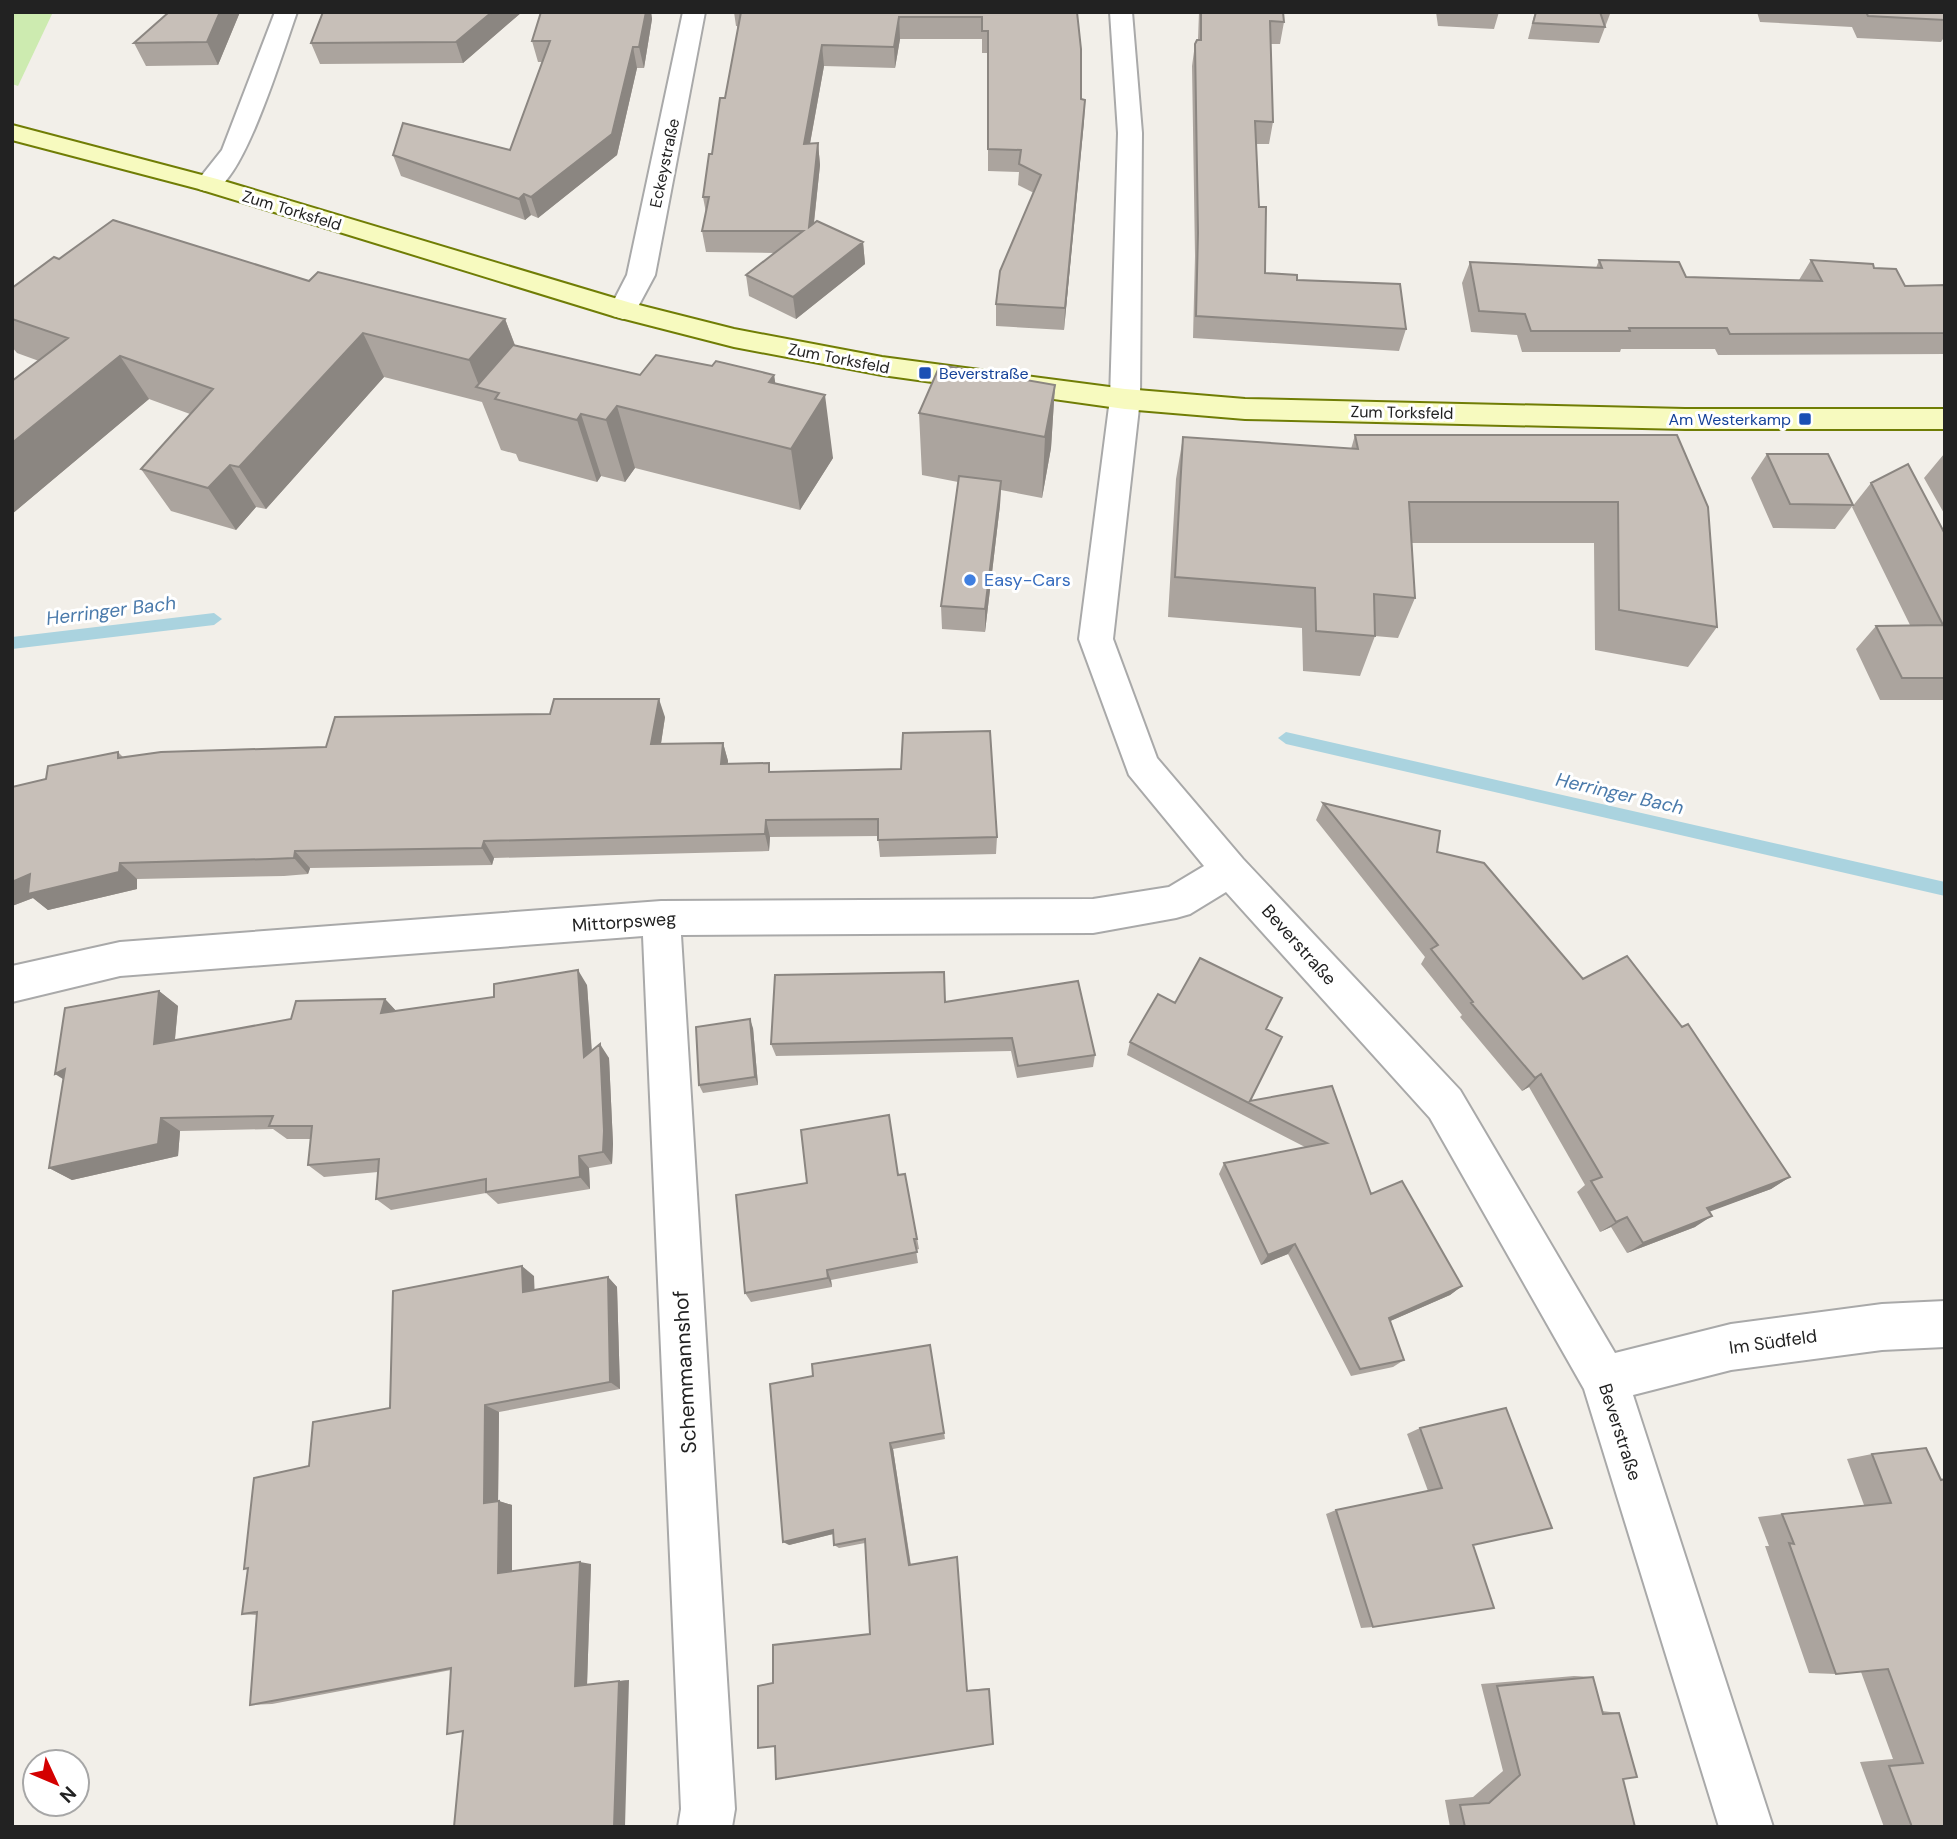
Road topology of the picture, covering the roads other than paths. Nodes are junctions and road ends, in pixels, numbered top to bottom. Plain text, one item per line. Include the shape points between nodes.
1 (286, 12) edge
2 (694, 12) edge
3 (1121, 12) edge
4 (12, 132) edge
5 (208, 184) junction
6 (623, 310) junction
7 (1125, 399) junction
8 (1945, 419) edge
9 (1230, 870) junction
10 (661, 918) junction
11 (12, 984) edge
12 (1945, 1324) edge
13 (1604, 1379) junction
14 (705, 1827) edge
15 (1746, 1827) edge

1 - 5 street via 234,151
2 - 6 street, Eckeystraße via 641,275
3 - 7 street, Beverstraße via 1130,133
4 - 5 main road, Zum Torksfeld
5 - 6 main road, Zum Torksfeld
6 - 7 main road, Zum Torksfeld via 734,338 882,366
7 - 8 main road, Zum Torksfeld via 1245,409 1685,419
7 - 9 street, Beverstraße via 1096,639 1142,765
9 - 10 street, Mittorpsweg via 1176,902 1093,916
9 - 13 street, Beverstraße via 1445,1104
10 - 11 street, Mittorpsweg via 120,959
10 - 14 street, Schemmannshof via 708,1808
12 - 13 street, Im Südfeld via 1882,1327 1731,1347
13 - 15 street, Beverstraße

